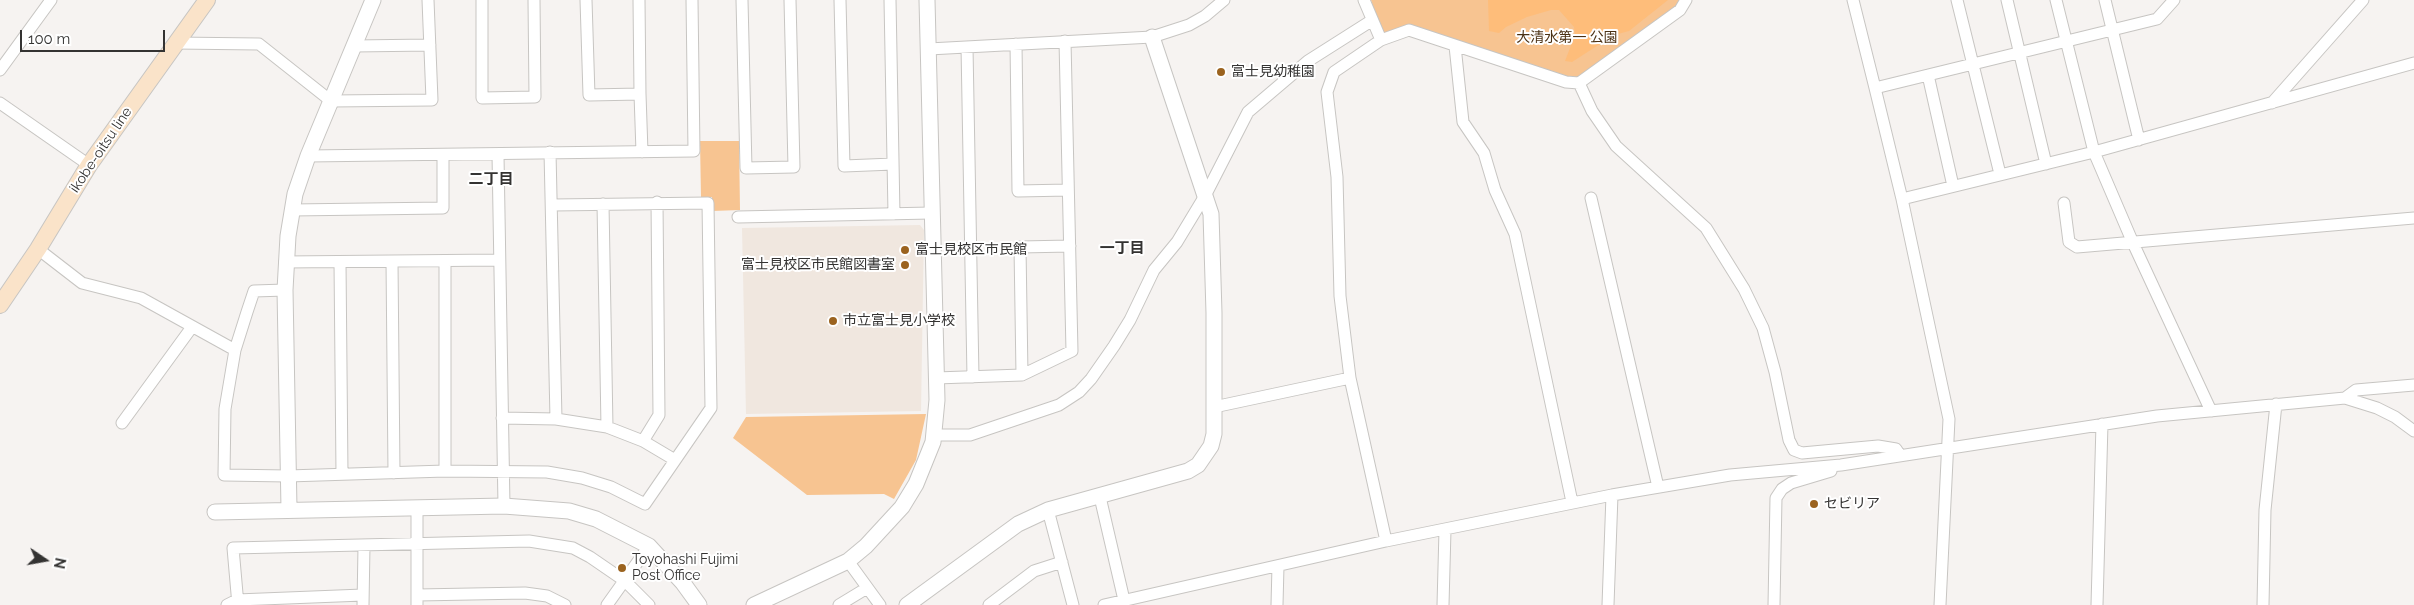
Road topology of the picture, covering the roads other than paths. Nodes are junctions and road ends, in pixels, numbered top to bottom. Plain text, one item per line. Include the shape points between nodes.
1 (51, 0) edge
2 (373, 0) edge
3 (428, 0) edge
4 (482, 0) edge
5 (534, 0) edge
6 (586, 0) edge
7 (639, 0) edge
8 (692, 0) edge
9 (742, 0) edge
10 (790, 0) edge
11 (840, 0) edge
12 (890, 0) edge
13 (928, 0) edge
14 (1224, 0) edge
15 (1364, 0) edge
16 (1686, 0) edge
17 (1853, 0) edge
18 (1957, 0) edge
19 (2007, 0) edge
20 (2056, 0) edge
21 (2105, 0) edge
22 (2363, 0) edge
23 (205, 1) edge
24 (2170, 2) edge
25 (1371, 21) junction
26 (2112, 29) junction
27 (1152, 37) junction
28 (1381, 40) junction
29 (1065, 42) junction
30 (2066, 42) junction
31 (176, 43) junction
32 (1016, 44) junction
33 (430, 45) junction
34 (354, 46) junction
35 (1455, 46) junction
36 (967, 47) junction
37 (929, 48) junction
38 (2020, 53) junction
39 (2414, 62) edge
40 (1973, 63) junction
41 (0, 70) edge
42 (1928, 75) junction
43 (1579, 83) junction
44 (1875, 88) junction
45 (640, 94) junction
46 (331, 101) junction
47 (0, 103) edge
48 (2272, 103) junction
49 (2139, 140) junction
50 (550, 152) junction
51 (642, 152) junction
52 (2094, 152) junction
53 (498, 155) junction
54 (308, 156) junction
55 (443, 156) junction
56 (893, 164) junction
57 (2046, 164) junction
58 (89, 165) junction
59 (2000, 174) junction
60 (1954, 186) junction
61 (1068, 190) junction
62 (1206, 194) junction
63 (1591, 198) dead end
64 (1902, 199) junction
65 (657, 202) junction
66 (2064, 203) dead end
67 (603, 204) junction
68 (553, 205) junction
69 (292, 210) junction
70 (931, 213) junction
71 (894, 214) junction
72 (738, 218) dead end
73 (2414, 218) edge
74 (2133, 243) junction
75 (1070, 246) junction
76 (38, 248) junction
77 (499, 260) junction
78 (392, 261) junction
79 (445, 261) junction
80 (285, 262) junction
81 (340, 262) junction
82 (285, 290) junction
83 (0, 305) edge
84 (192, 327) junction
85 (235, 350) junction
86 (1022, 375) junction
87 (974, 377) junction
88 (936, 378) junction
89 (1350, 378) junction
90 (2414, 385) edge
91 (2345, 398) junction
92 (2276, 404) junction
93 (1214, 407) junction
94 (2212, 411) junction
95 (502, 418) junction
96 (556, 419) junction
97 (122, 423) dead end
98 (2102, 424) junction
99 (607, 428) junction
100 (2414, 431) edge
101 (934, 435) junction
102 (643, 442) junction
103 (1947, 448) junction
104 (1900, 455) junction
105 (674, 460) junction
106 (1842, 465) junction
107 (445, 471) junction
108 (504, 471) junction
109 (394, 472) junction
110 (342, 474) junction
111 (288, 476) junction
112 (1658, 487) junction
113 (1612, 494) junction
114 (1100, 497) junction
115 (1572, 502) junction
116 (504, 506) junction
117 (416, 508) junction
118 (289, 509) junction
119 (1048, 510) junction
120 (216, 512) dead end
121 (1445, 530) junction
122 (1386, 541) junction
123 (417, 543) junction
124 (364, 546) junction
125 (648, 546) junction
126 (848, 561) junction
127 (1062, 562) junction
128 (1278, 566) junction
129 (625, 581) junction
130 (868, 588) junction
131 (471, 593) junction
132 (525, 599) edge
133 (363, 600) edge
134 (418, 600) edge
135 (1124, 600) junction
136 (311, 601) edge
137 (234, 603) edge
138 (470, 605) edge
139 (565, 605) edge
140 (607, 605) edge
141 (649, 605) edge
142 (699, 605) edge
143 (754, 605) edge
144 (839, 605) edge
145 (880, 605) edge
146 (907, 605) edge
147 (989, 605) edge
148 (1073, 605) edge
149 (1106, 605) edge
150 (1277, 605) edge
151 (1443, 605) edge
152 (1608, 605) edge
153 (1774, 605) edge
154 (1940, 605) edge
155 (2097, 605) edge
156 (2263, 605) edge

1 - 41 street
2 - 34 street
3 - 33 street
4 - 5 street via 482,98 535,97
6 - 45 street via 589,95
7 - 45 street
8 - 51 street via 694,151
9 - 10 street via 746,168 794,167
11 - 56 street via 844,166
12 - 56 street
13 - 37 street
14 - 27 street via 1189,25
15 - 25 street
16 - 43 street via 1680,10
17 - 44 street
18 - 40 street
19 - 38 street
20 - 30 street
21 - 26 street
22 - 48 street
23 - 31 main road, ikobe-oitsu line
24 - 26 street via 2157,19
25 - 28 street
25 - 62 street via 1308,61 1248,112
26 - 30 street
26 - 49 street
27 - 29 street
27 - 62 street
28 - 35 street via 1409,30
28 - 89 street via 1334,72 1327,92 1337,177 1340,296
29 - 32 street
29 - 61 street
30 - 38 street
30 - 52 street
31 - 46 street via 259,44
31 - 58 main road, ikobe-oitsu line
32 - 36 street
32 - 61 street via 1018,191
33 - 34 street
33 - 46 street via 432,100
34 - 46 street
35 - 43 street via 1566,82
35 - 115 street via 1463,122 1484,153 1495,190 1514,234
36 - 37 street
36 - 87 street
37 - 70 street
38 - 40 street
38 - 57 street
39 - 48 street
40 - 42 street
40 - 59 street
42 - 44 street
42 - 60 street
43 - 104 street via 1592,111 1616,146 1706,228 1744,289 1764,328 1794,450 1802,453 1878,446 1896,449
44 - 64 street
45 - 51 street
46 - 54 street
47 - 58 street
48 - 49 street
49 - 52 street
50 - 51 street
50 - 53 street
50 - 68 street
52 - 57 street
52 - 74 street
53 - 55 street
53 - 77 street
54 - 55 street
54 - 69 street
55 - 69 street via 442,208
56 - 71 street
57 - 59 street
58 - 76 main road, ikobe-oitsu line
59 - 60 street
60 - 64 street
61 - 75 street
62 - 93 street via 1214,239
62 - 101 street via 1177,242 1154,270 1114,346 1079,392 1059,404 970,435
63 - 112 street
64 - 103 street via 1949,419
65 - 67 street
65 - 102 street via 659,415
65 - 105 street via 708,203 711,408
66 - 74 street via 2067,236 2072,245
67 - 68 street
67 - 99 street
68 - 96 street
69 - 80 street
70 - 71 street
70 - 88 street
71 - 72 street
73 - 74 street
74 - 94 street
75 - 86 street via 1072,351
75 - 86 street via 1020,247
76 - 83 main road, ikobe-oitsu line
76 - 84 street via 82,283 141,298
77 - 79 street
77 - 95 street
78 - 79 street
78 - 81 street
78 - 109 street
79 - 107 street
80 - 81 street
80 - 82 street
81 - 110 street
82 - 85 street via 254,291
82 - 111 street
84 - 85 street
84 - 97 street
85 - 111 street via 225,409 224,475
86 - 87 street
87 - 88 street
88 - 101 street
89 - 93 street
89 - 122 street
90 - 91 street via 2356,390
91 - 92 street
91 - 100 street via 2395,416
92 - 94 street
92 - 156 street via 2265,510
93 - 114 street via 1211,446 1198,465 1188,471
94 - 98 street
95 - 96 street
95 - 108 street
96 - 99 street
98 - 103 street
98 - 155 street
99 - 102 street
101 - 126 street via 922,470 902,507 886,528
102 - 105 street
103 - 104 street
103 - 154 street
104 - 106 street
105 - 108 street via 645,504 611,487 582,478 547,472
106 - 112 street via 1730,475
106 - 153 street via 1791,483 1776,498
107 - 108 street
107 - 109 street
108 - 116 street
109 - 110 street
110 - 111 street
111 - 118 street
112 - 113 street
113 - 115 street
113 - 152 street
114 - 119 street
114 - 135 street
115 - 121 street
116 - 117 street
116 - 125 street via 569,511 596,519
117 - 118 street
117 - 123 street
118 - 120 street
119 - 127 street
119 - 146 street via 1003,533
121 - 122 street
121 - 151 street
122 - 128 street
123 - 124 street
123 - 129 street via 548,542 573,548
123 - 134 street
124 - 133 street
124 - 137 street via 233,548
125 - 129 street
125 - 142 street
126 - 130 street
126 - 143 street
127 - 147 street via 1034,571
127 - 148 street
128 - 135 street
128 - 150 street
129 - 140 street
129 - 141 street
130 - 144 street
130 - 145 street
131 - 132 street
131 - 134 street
131 - 138 street
132 - 139 street via 547,596
133 - 136 street
135 - 149 street
136 - 137 street

